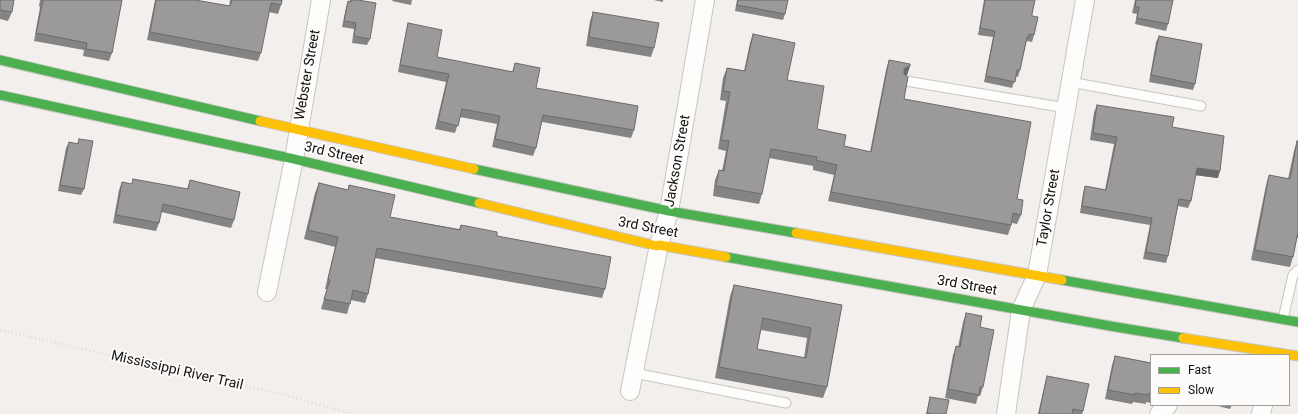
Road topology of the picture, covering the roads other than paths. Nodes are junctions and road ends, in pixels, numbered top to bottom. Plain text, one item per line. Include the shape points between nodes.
1 (321, 0) edge
2 (705, 0) edge
3 (1085, 0) edge
4 (0, 60) edge
5 (906, 81) edge
6 (1070, 82) junction
7 (0, 95) edge
8 (1201, 106) dead end
9 (1066, 108) junction
10 (298, 130) junction
11 (294, 159) junction
12 (669, 211) junction
13 (659, 245) junction
14 (1298, 270) edge
15 (1037, 275) junction
16 (267, 292) dead end
17 (1020, 310) junction
18 (1283, 319) junction
19 (1298, 322) edge
20 (1221, 350) edge
21 (1275, 354) edge
22 (634, 373) junction
23 (630, 391) dead end
24 (786, 403) dead end
25 (1167, 406) edge
26 (1006, 414) edge
27 (1159, 414) edge

1 - 10 street, Webster Street
2 - 12 street, Jackson Street
3 - 6 street, Taylor Street
4 - 10 main road, 3rd Street
5 - 9 lane
6 - 8 lane
6 - 9 street, Taylor Street
7 - 11 main road, 3rd Street
9 - 15 street, Taylor Street
10 - 11 street, Webster Street
10 - 12 main road, 3rd Street
11 - 13 main road, 3rd Street
11 - 16 street, Webster Street
12 - 13 street, Jackson Street
12 - 15 main road, 3rd Street
13 - 17 main road, 3rd Street
13 - 22 street, Jackson Street
14 - 18 lane via 1293,275
15 - 17 street, Taylor Street
15 - 18 main road, 3rd Street
17 - 20 main road, 3rd Street via 1116,327
17 - 26 street, Taylor Street
18 - 19 main road, 3rd Street
20 - 21 main road, 3rd Street
22 - 23 street, Jackson Street
22 - 24 lane
25 - 27 street

